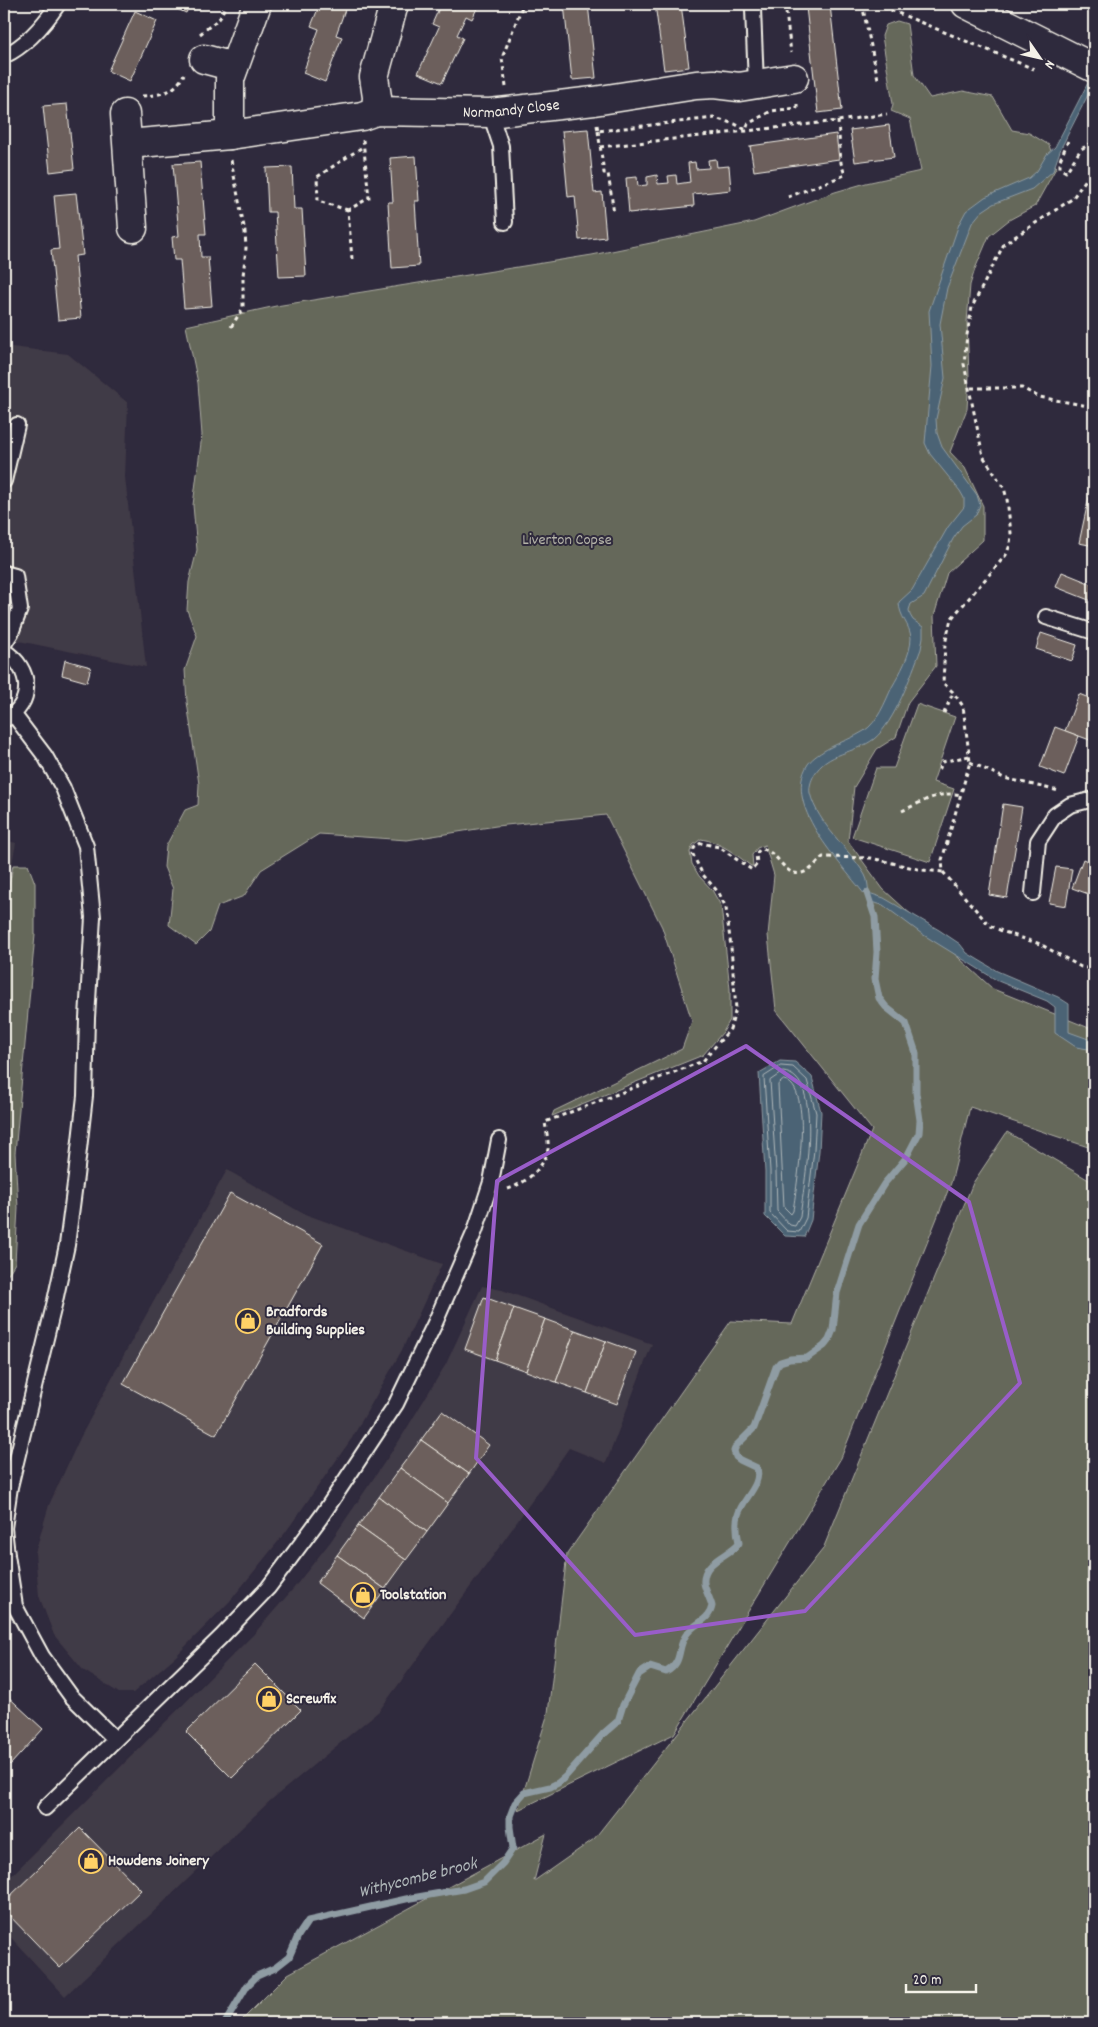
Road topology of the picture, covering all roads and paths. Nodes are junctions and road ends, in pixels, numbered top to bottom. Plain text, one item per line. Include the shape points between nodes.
1 (58, 4) edge
2 (226, 4) edge
3 (257, 4) edge
4 (394, 4) edge
5 (523, 4) edge
6 (862, 4) edge
7 (876, 4) edge
8 (966, 4) edge
9 (753, 9) dead end
10 (207, 28) dead end
11 (4, 56) edge
12 (204, 59) dead end
13 (234, 67) junction
14 (1094, 68) edge
15 (1037, 70) dead end
16 (794, 78) dead end
17 (878, 79) dead end
18 (756, 84) junction
19 (499, 112) junction
20 (126, 114) dead end
21 (369, 114) junction
22 (887, 114) dead end
23 (838, 121) junction
24 (598, 131) dead end
25 (228, 135) junction
26 (1068, 141) dead end
27 (1094, 142) edge
28 (128, 144) junction
29 (364, 146) junction
30 (600, 147) junction
31 (1094, 168) edge
32 (788, 197) dead end
33 (348, 210) junction
34 (614, 214) dead end
35 (505, 222) dead end
36 (133, 228) dead end
37 (352, 259) dead end
38 (231, 327) dead end
39 (971, 388) junction
40 (1094, 406) edge
41 (17, 425) dead end
42 (4, 481) edge
43 (4, 573) edge
44 (1046, 616) dead end
45 (1094, 632) edge
46 (4, 644) edge
47 (4, 651) edge
48 (953, 692) junction
49 (944, 713) dead end
50 (9, 718) edge
51 (969, 756) junction
52 (970, 762) junction
53 (938, 768) dead end
54 (1068, 792) dead end
55 (961, 794) junction
56 (1094, 799) edge
57 (902, 811) dead end
58 (943, 872) junction
59 (1032, 893) dead end
60 (1094, 969) edge
61 (499, 1140) dead end
62 (508, 1189) dead end
63 (115, 1739) junction
64 (45, 1808) dead end

1 - 11 lane via 45,24 16,50
2 - 10 path via 220,18
3 - 13 street
4 - 21 street via 374,77 377,97
5 - 19 path via 502,58
6 - 17 path
7 - 15 path
8 - 14 street
9 - 18 lane
12 - 13 street
13 - 25 street via 230,79
16 - 18 street, Normandy Close
18 - 19 street, Normandy Close via 739,87 696,85
19 - 21 street, Normandy Close
19 - 35 lane
20 - 28 street
21 - 25 street, Normandy Close
21 - 29 path
22 - 23 path
23 - 30 path
23 - 32 path via 845,175
24 - 30 path
25 - 28 street, Normandy Close
25 - 38 path via 245,232 243,308
26 - 27 path via 1060,160 1060,168 1066,172 1081,150
28 - 36 street
29 - 33 path via 369,198
29 - 33 path via 317,177 318,201
30 - 34 path via 604,173 608,173
31 - 39 path via 1072,199 1004,244 972,308 964,364
33 - 37 path
39 - 40 path via 1022,388 1038,397
39 - 48 path via 983,456 1004,488 1011,534 1006,555 951,619 945,644 943,684
41 - 42 lane
43 - 46 lane via 15,576 20,609
44 - 45 lane
47 - 50 lane via 24,671 27,686 23,702
48 - 49 path
48 - 51 path via 963,706
50 - 63 lane via 45,756 63,788 86,846 93,917 85,1096 66,1245 10,1487 4,1528 16,1606 42,1656 71,1696
51 - 52 path
51 - 53 path via 942,762
52 - 54 path via 1004,778
52 - 55 path
55 - 57 path via 939,795
55 - 58 path via 942,860
56 - 59 lane via 1070,804 1055,815 1038,841
58 - 60 path via 989,925 1040,944 1082,967
58 - 62 path via 871,858 823,857 807,872 795,874 766,850 760,849 757,851 757,864 752,870 719,847 701,843 694,848 693,855 703,874 719,893 726,908 736,1009 730,1029 703,1061 545,1122 548,1149 538,1171 519,1186
61 - 63 lane via 475,1232 396,1404 268,1588
63 - 64 lane

